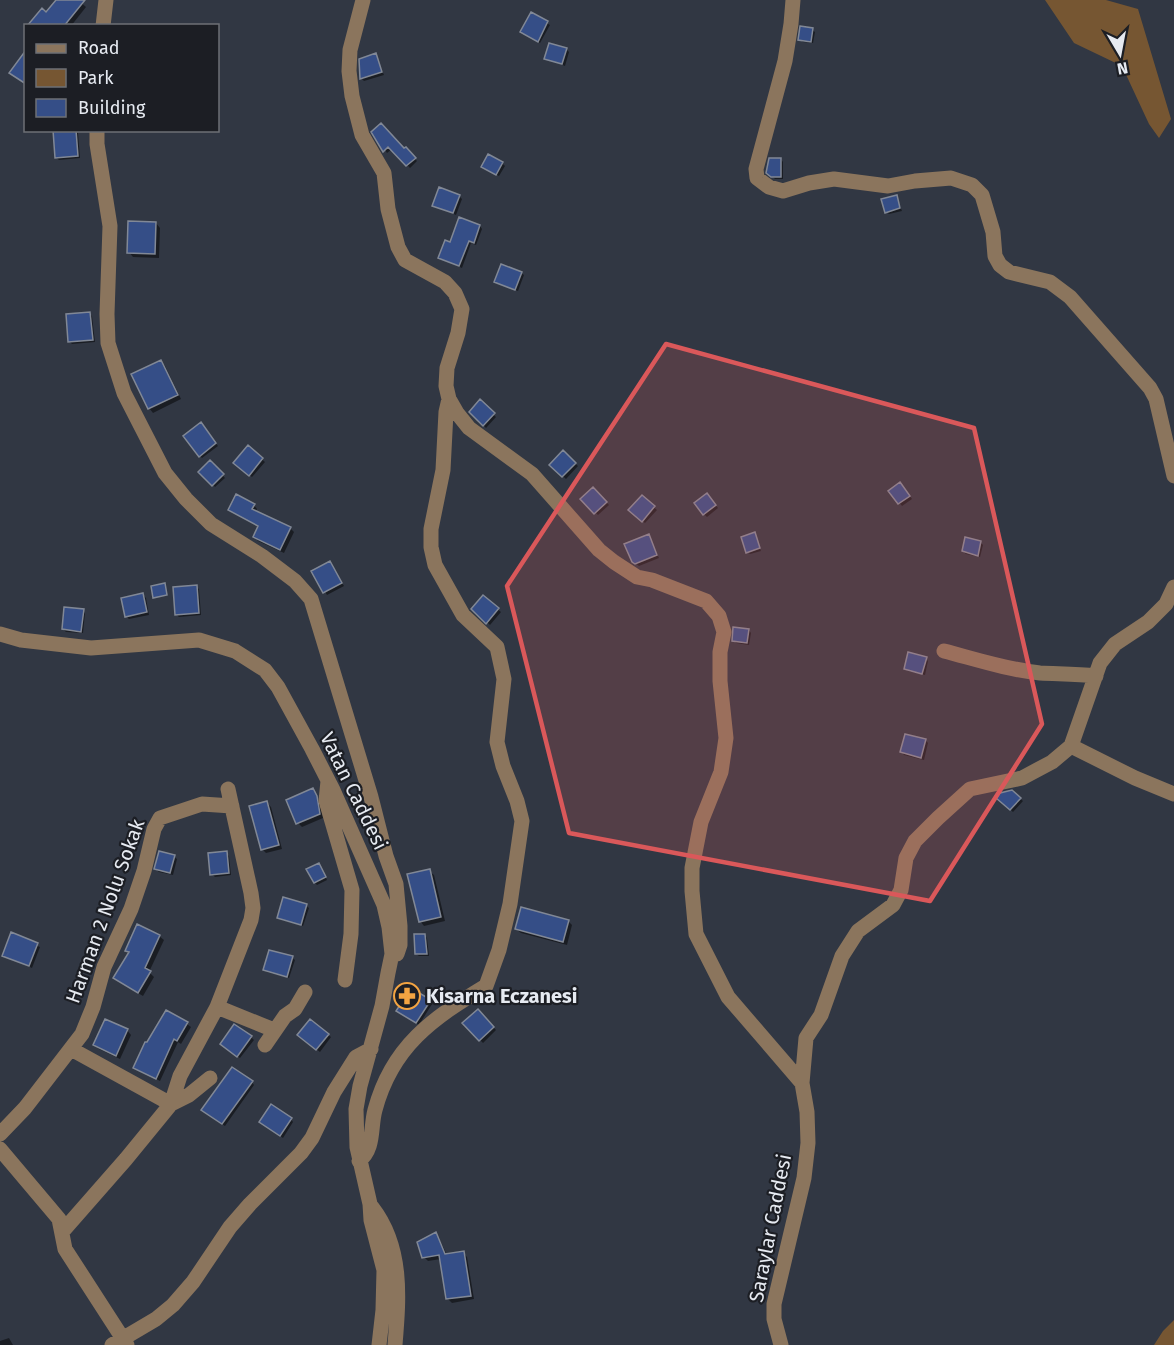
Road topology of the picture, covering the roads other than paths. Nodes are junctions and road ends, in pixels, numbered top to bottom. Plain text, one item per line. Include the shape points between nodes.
1 (106, 0) edge
2 (363, 0) edge
3 (793, 0) edge
4 (103, 24) edge
5 (97, 132) edge
6 (449, 399) junction
7 (1174, 476) edge
8 (1174, 586) edge
9 (0, 634) edge
10 (944, 651) dead end
11 (1096, 676) junction
12 (1071, 746) junction
13 (328, 781) junction
14 (228, 789) dead end
15 (1174, 794) edge
16 (232, 806) junction
17 (388, 973) junction
18 (345, 980) dead end
19 (305, 992) dead end
20 (217, 1006) junction
21 (274, 1030) junction
22 (265, 1045) dead end
23 (71, 1049) junction
24 (371, 1049) junction
25 (210, 1078) dead end
26 (802, 1083) junction
27 (171, 1104) junction
28 (0, 1134) edge
29 (0, 1149) edge
30 (359, 1161) junction
31 (370, 1204) junction
32 (62, 1232) junction
33 (121, 1343) edge
34 (379, 1345) edge
35 (395, 1345) edge
36 (781, 1345) edge

1 - 4 street
2 - 6 street via 350,50 349,71 362,135 384,173 388,209 405,260 445,282 462,309 447,368
3 - 7 street via 785,61 756,169 757,178 768,187 783,191 834,179 888,186 951,178 972,185 982,195 1000,265 1009,272 1050,282 1070,297 1150,388
5 - 17 street via 110,226 108,343 124,393 165,472 186,499 211,524 295,581 311,599 396,884 400,945
6 - 26 street via 469,428 532,474 599,550 637,577 706,601 719,616 724,632 720,681 726,738 721,772 701,822 692,868 696,934 728,998
6 - 30 street via 431,548 435,565 463,615 500,654 504,680 497,742 522,821 510,904 486,986 430,1022 402,1052 387,1076 375,1110 368,1153
8 - 11 street via 1166,604 1148,622 1115,644 1100,663
9 - 13 street, Vatan Caddesi via 91,648 199,640 235,651 265,670 278,687
10 - 11 street via 1039,673
11 - 12 street
12 - 15 street
12 - 26 street, Saraylar Caddesi via 1052,762 1022,778 970,789 915,841 893,905 858,931 842,956 821,1016 806,1038
13 - 17 street, Vatan Caddesi via 384,905 392,954
13 - 18 street via 326,801 352,890
14 - 16 street
16 - 20 street via 253,908
16 - 23 street, Harman 2 Nolu Sokak via 202,804 160,818 131,909 104,967 93,1008
17 - 24 street, Vatan Caddesi
19 - 21 street
20 - 21 street
20 - 27 street via 180,1076
21 - 22 street
23 - 27 street
23 - 28 street, Harman 2 Nolu Sokak
24 - 30 street, Vatan Caddesi via 356,1108
24 - 33 street via 356,1057 301,1153 230,1227 193,1282 173,1305
25 - 27 street
26 - 36 street, Saraylar Caddesi via 808,1143 804,1179 774,1304
27 - 32 street
29 - 32 street via 59,1219
30 - 31 street, Vatan Caddesi
31 - 34 street, Vatan Caddesi via 384,1270
31 - 35 street, Vatan Caddesi via 380,1217 396,1261
32 - 33 street via 65,1249

